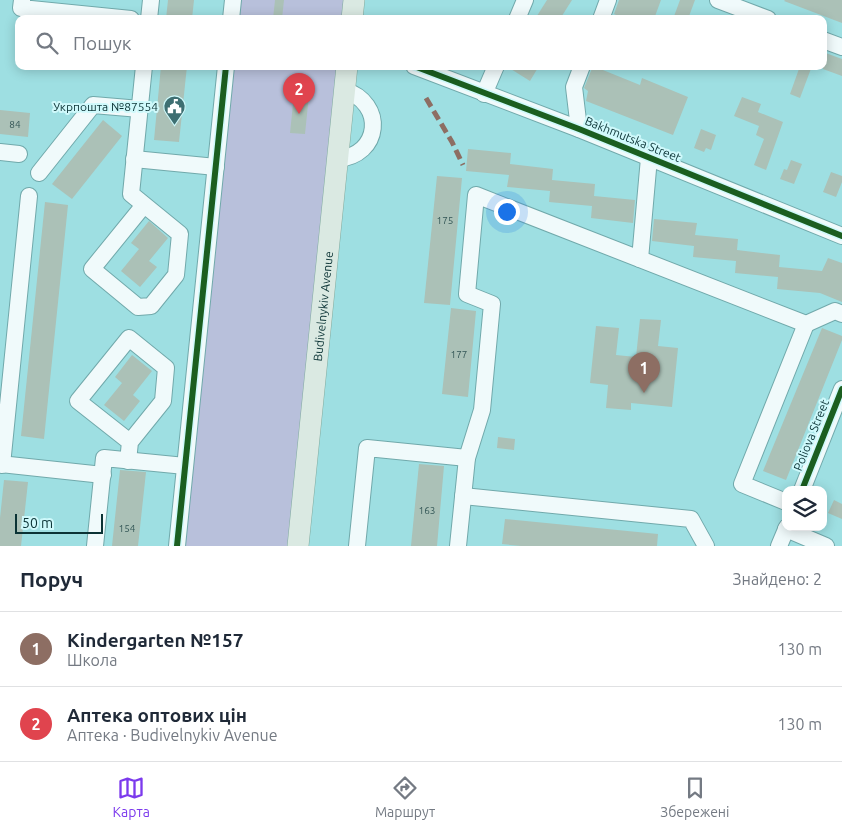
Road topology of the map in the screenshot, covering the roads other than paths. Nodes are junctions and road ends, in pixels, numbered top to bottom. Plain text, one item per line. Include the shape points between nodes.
1 (22, 0) edge
2 (151, 0) edge
3 (233, 0) edge
4 (354, 0) edge
5 (525, 0) edge
6 (608, 0) edge
7 (718, 0) edge
8 (91, 15) edge
9 (149, 15) edge
10 (231, 15) edge
11 (352, 15) edge
12 (519, 15) edge
13 (602, 15) edge
14 (757, 15) edge
15 (827, 41) edge
16 (842, 47) edge
17 (144, 70) edge
18 (226, 70) edge
19 (346, 70) edge
20 (424, 70) edge
21 (494, 70) edge
22 (580, 70) edge
23 (344, 90) junction
24 (484, 94) junction
25 (140, 109) junction
26 (579, 129) junction
27 (0, 152) edge
28 (19, 154) dead end
29 (650, 158) junction
30 (134, 159) junction
31 (337, 160) junction
32 (216, 167) junction
33 (39, 173) dead end
34 (30, 196) dead end
35 (144, 205) junction
36 (842, 236) edge
37 (640, 259) junction
38 (842, 314) edge
39 (806, 324) junction
40 (841, 394) edge
41 (130, 442) junction
42 (467, 458) junction
43 (128, 461) junction
44 (1, 464) edge
45 (185, 466) junction
46 (103, 475) junction
47 (804, 486) edge
48 (463, 496) junction
49 (782, 500) edge
50 (785, 531) edge
51 (793, 531) edge
52 (95, 546) edge
53 (177, 546) edge
54 (298, 546) edge
55 (357, 546) edge
56 (458, 546) edge
57 (706, 546) edge
58 (779, 546) edge
59 (826, 546) edge

1 - 8 street via 21,8
2 - 9 street
3 - 10 street
4 - 11 main road
5 - 12 street
6 - 13 street
7 - 14 street
15 - 16 street
17 - 25 street
18 - 32 street
19 - 23 main road, Budivelnykiv Avenue
20 - 24 street, Bakhmutska Street
21 - 24 street
22 - 26 street via 574,87
23 - 31 main road, Budivelnykiv Avenue
23 - 31 street via 366,103 373,128 361,151
24 - 26 street, Bakhmutska Street
25 - 30 street
25 - 33 street via 93,105
26 - 29 street, Bakhmutska Street
27 - 28 street
29 - 36 street, Bakhmutska Street
29 - 37 street
30 - 32 street
30 - 35 street via 131,194
31 - 54 main road, Budivelnykiv Avenue
32 - 45 street
34 - 44 street
35 - 35 street via 180,234 176,276 152,306 138,307 92,269
37 - 39 street
37 - 42 street via 476,195 467,294 492,304 482,410
38 - 39 street via 835,311
39 - 49 street via 742,484
40 - 47 street, Poliova Street
41 - 41 street via 163,401 166,368 129,338 78,401
41 - 43 street
42 - 48 street
42 - 55 street via 367,448
43 - 45 street
43 - 46 street via 104,458
44 - 46 street
45 - 53 street
46 - 52 street
48 - 56 street
48 - 57 street via 691,519
50 - 58 street
51 - 59 street

